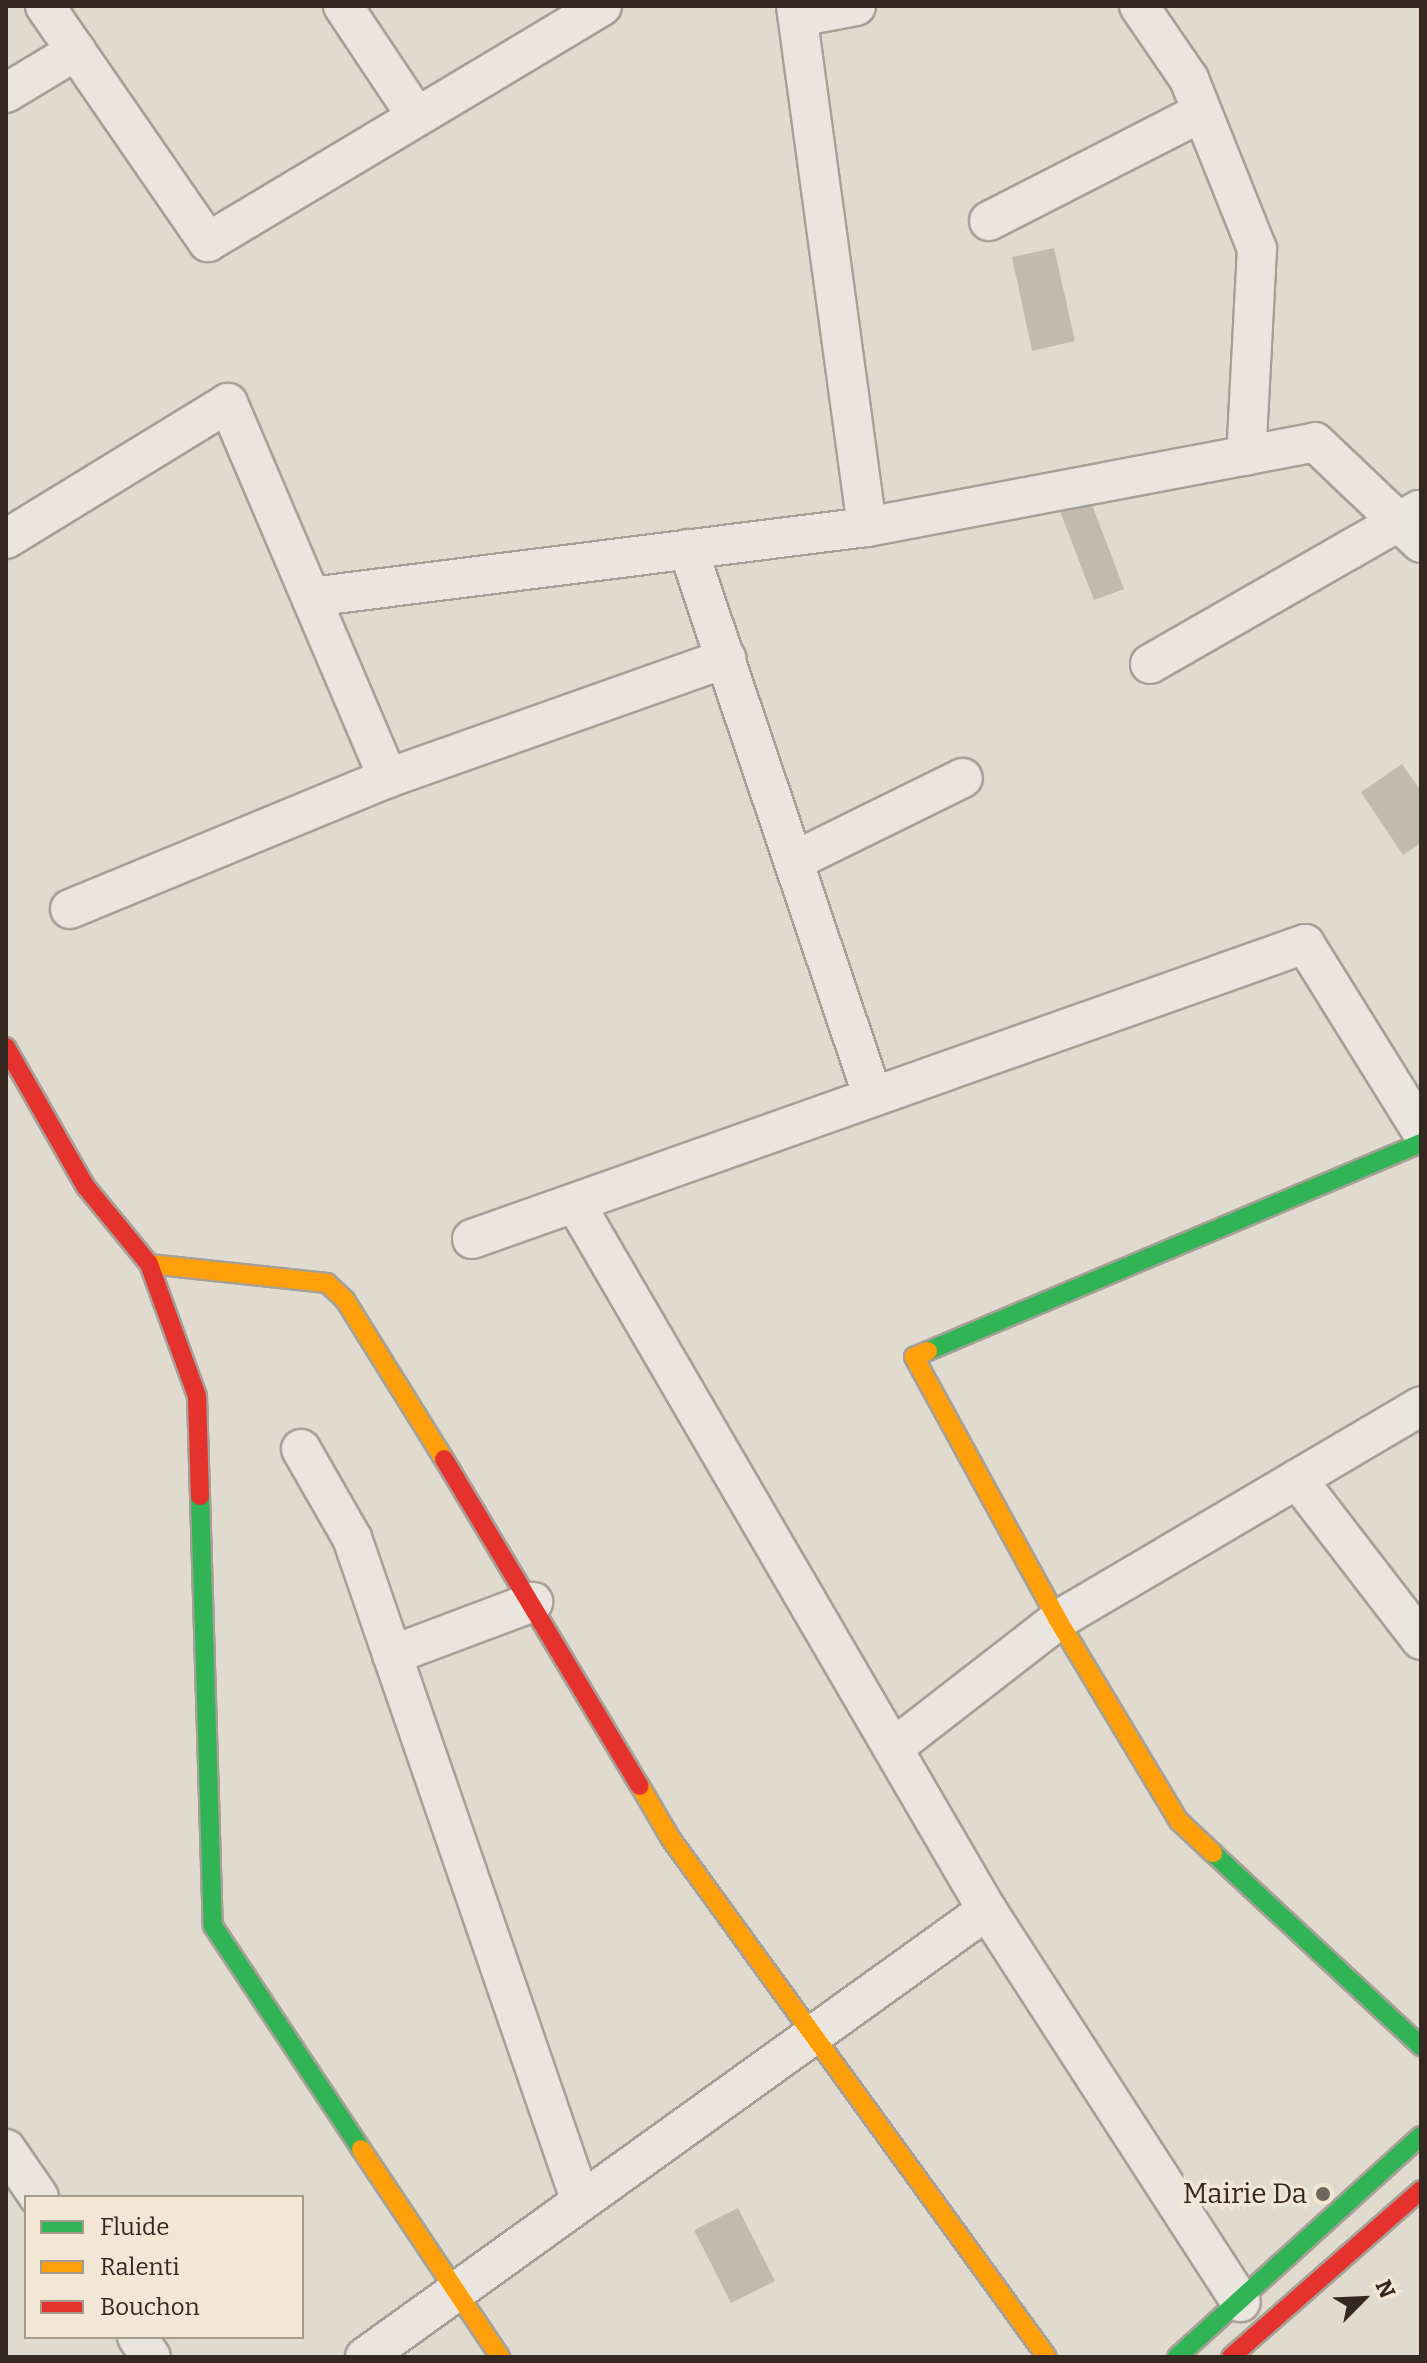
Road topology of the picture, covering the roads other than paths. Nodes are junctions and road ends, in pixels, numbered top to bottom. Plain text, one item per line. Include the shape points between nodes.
1 (45, 6) edge
2 (343, 6) edge
3 (602, 6) edge
4 (856, 6) edge
5 (1139, 6) edge
6 (797, 11) edge
7 (76, 51) junction
8 (6, 93) edge
9 (1202, 112) junction
10 (417, 117) junction
11 (989, 221) dead end
12 (1246, 456) junction
13 (1414, 524) edge
14 (867, 527) junction
15 (6, 539) edge
16 (688, 549) junction
17 (311, 597) junction
18 (726, 658) junction
19 (1150, 664) dead end
20 (388, 778) junction
21 (963, 778) dead end
22 (794, 861) junction
23 (70, 909) dead end
24 (6, 1047) edge
25 (873, 1097) junction
26 (1421, 1130) edge
27 (1421, 1143) edge
28 (575, 1203) junction
29 (472, 1239) dead end
30 (149, 1264) junction
31 (1421, 1406) edge
32 (301, 1449) dead end
33 (1297, 1479) junction
34 (533, 1602) junction
35 (1058, 1620) junction
36 (1421, 1640) edge
37 (392, 1655) junction
38 (893, 1748) junction
39 (987, 1910) junction
40 (812, 2036) junction
41 (1421, 2046) edge
42 (1421, 2136) edge
43 (6, 2149) edge
44 (1421, 2190) edge
45 (38, 2195) edge
46 (581, 2202) junction
47 (456, 2291) junction
48 (1241, 2302) junction
49 (138, 2339) edge
50 (151, 2357) edge
51 (365, 2357) edge
52 (500, 2357) edge
53 (1047, 2357) edge
54 (1177, 2357) edge
55 (1231, 2357) edge

1 - 7 street
2 - 10 street
3 - 10 street
4 - 6 street
5 - 9 street via 1189,79
6 - 14 street
7 - 8 street
7 - 10 street via 208,242
9 - 11 street
9 - 12 street via 1257,249
12 - 13 street via 1315,442
12 - 14 street
13 - 19 street
14 - 16 street
15 - 17 street via 228,403
16 - 17 street
16 - 18 street
17 - 20 street
18 - 20 street
18 - 22 street
20 - 23 street
21 - 22 street
22 - 25 street
24 - 30 street via 86,1187
25 - 26 street via 1305,944
25 - 28 street
27 - 35 street via 914,1357
28 - 29 street
28 - 38 street
30 - 34 street via 327,1283 345,1300
30 - 47 street via 197,1396 213,1926
31 - 33 street
32 - 37 street via 352,1538
33 - 35 street
33 - 36 street
34 - 37 street
34 - 40 street via 671,1839
35 - 38 street
35 - 41 street via 1179,1821
37 - 46 street
38 - 39 street
39 - 40 street
39 - 48 street
40 - 46 street
40 - 53 street
42 - 48 street
43 - 45 street
44 - 55 street
46 - 47 street
47 - 51 street
47 - 52 street
48 - 54 street
49 - 50 street

